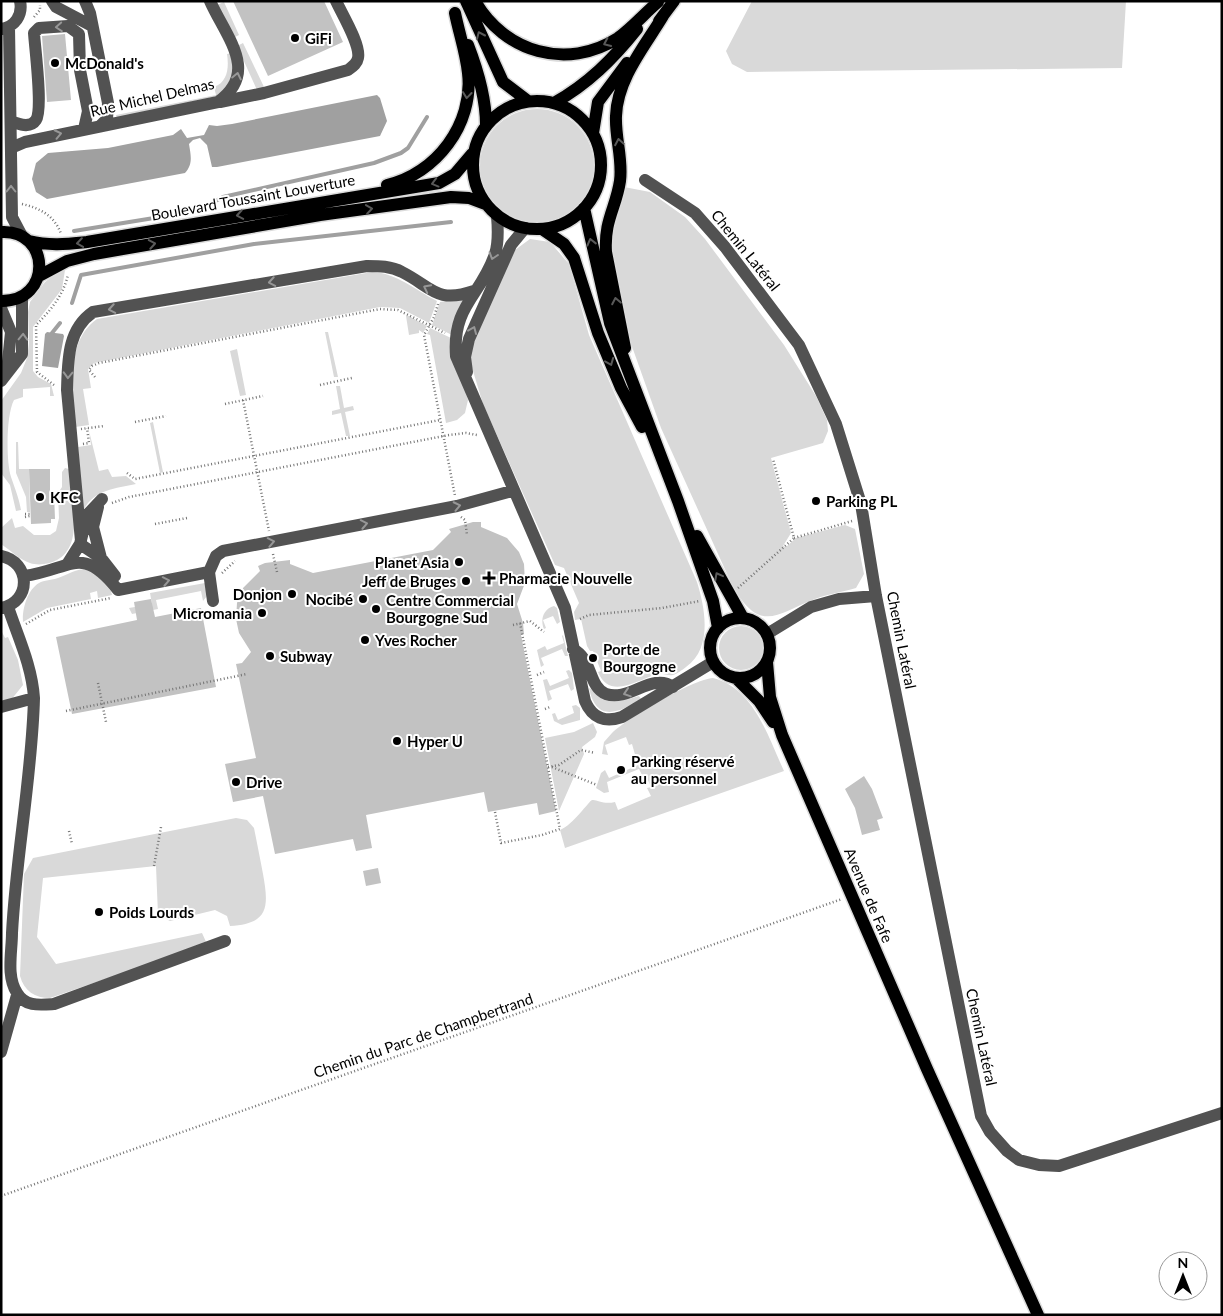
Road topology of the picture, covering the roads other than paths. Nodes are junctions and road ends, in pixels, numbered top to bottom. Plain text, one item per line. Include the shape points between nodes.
1 (52, 1) edge
2 (85, 1) edge
3 (210, 1) edge
4 (336, 1) edge
5 (466, 1) edge
6 (475, 1) edge
7 (658, 1) edge
8 (674, 1) edge
9 (24, 2) edge
10 (452, 7) edge
11 (663, 16) junction
12 (92, 26) junction
13 (5, 28) edge
14 (528, 101) junction
15 (218, 102) junction
16 (108, 103) junction
17 (554, 103) junction
18 (87, 106) junction
19 (11, 121) junction
20 (102, 125) junction
21 (486, 125) junction
22 (84, 129) junction
23 (593, 133) junction
24 (11, 148) junction
25 (472, 154) junction
26 (645, 180) dead end
27 (485, 204) junction
28 (584, 208) junction
29 (267, 210) junction
30 (497, 216) junction
31 (525, 228) junction
32 (542, 229) junction
33 (1, 232) edge
34 (25, 238) junction
35 (39, 276) junction
36 (474, 291) junction
37 (22, 297) junction
38 (1, 301) edge
39 (1, 308) edge
40 (11, 332) junction
41 (1, 344) edge
42 (4, 376) edge
43 (632, 383) junction
44 (472, 394) junction
45 (665, 471) junction
46 (512, 491) junction
47 (678, 501) junction
48 (81, 542) junction
49 (1, 556) edge
50 (101, 558) junction
51 (68, 563) junction
52 (209, 572) junction
53 (24, 576) junction
54 (118, 590) junction
55 (876, 596) junction
56 (213, 602) dead end
57 (4, 607) edge
58 (743, 618) junction
59 (718, 628) junction
60 (767, 634) junction
61 (573, 649) junction
62 (713, 662) junction
63 (767, 662) junction
64 (736, 678) junction
65 (673, 687) junction
66 (34, 698) junction
67 (1, 708) edge
68 (782, 735) junction
69 (225, 942) dead end
70 (17, 995) junction
71 (1, 1052) edge
72 (1222, 1113) edge
73 (1038, 1315) edge

1 - 12 street via 56,7
2 - 12 street
15 -> 3 street, Rue Michel Delmas via 231,91 238,79 239,63
4 - 15 street via 358,48 355,65 348,70 264,93
14 -> 5 main road via 504,82
7 -> 6 main road via 618,38 592,50 567,55 542,53 516,44 494,28
7 - 17 main road via 614,58 576,91
8 - 11 main road
9 - 13 street via 18,18
10 - 21 main road via 476,64
10 -> 29 main road via 468,74 468,98 462,121 451,142 437,158 415,175 391,184
11 - 23 main road via 598,102
43 -> 11 main road via 605,236 622,169 616,115 619,98 625,78
12 - 16 street
13 - 19 street
14 - 17 main road
14 - 21 main road via 512,106
15 - 20 street, Rue Michel Delmas
16 - 18 street
16 - 20 street via 107,119
17 - 23 main road via 576,114
18 -> 19 street via 80,70 79,34 68,26 39,28 34,33 38,115 29,125
18 - 22 street via 88,118
19 - 24 street
20 - 22 street, Rue Michel Delmas
21 - 25 main road
24 -> 22 street, Rue Michel Delmas
23 - 28 main road via 600,152 601,172 596,192
34 -> 24 street via 12,217 17,204
25 - 27 main road via 474,183
25 -> 29 main road, Boulevard Toussaint Louverture via 455,174 439,183
26 - 55 street, Chemin Latéral via 695,213 725,247 799,345 836,424 863,518
27 - 30 main road
35 -> 27 main road, Boulevard Toussaint Louverture via 67,261 94,254 304,218 452,198 469,198
28 - 32 main road via 565,222
43 -> 28 main road via 610,323
29 -> 34 main road, Boulevard Toussaint Louverture via 80,243 43,244
30 - 31 main road
30 -> 36 street via 495,253 485,277
31 - 32 main road
44 -> 31 street via 465,363 466,348 511,245
32 -> 45 main road via 564,244 574,258 617,380
33 - 34 main road, Boulevard Toussaint Louverture
34 - 35 main road via 39,257
35 - 37 main road
36 - 44 street via 461,314 455,338 456,356
36 -> 48 street via 460,295 440,294 402,272 385,266 367,266 93,312 72,337 67,390
37 - 38 main road
42 -> 37 street via 22,354
39 - 40 street
40 - 41 street
40 - 42 street
43 - 45 main road
44 - 46 street
45 - 47 main road
52 -> 46 street via 216,556 223,551 457,506
46 - 61 street via 565,608
58 -> 47 main road
47 - 59 main road via 713,601
48 - 50 street
48 - 50 street via 88,515 105,502 93,527
48 - 51 street
49 - 53 street via 16,562
50 - 54 street via 113,571 120,586
51 - 53 street via 41,574
51 - 54 street via 80,561 96,567
54 -> 52 street
52 - 56 street
53 - 57 street via 20,598
55 - 60 street via 839,599 812,607
55 - 72 street, Chemin Latéral via 982,1116 990,1132 1019,1160 1059,1166
57 - 66 street via 28,662
58 - 59 main road via 734,618
58 - 60 main road via 761,626
59 - 62 main road via 710,644
60 - 63 main road via 770,643
65 -> 61 street via 660,682 620,696 605,693 596,684 582,654
61 - 65 street via 588,710 599,718 622,717
62 - 64 main road via 726,675
62 - 65 street
63 - 64 main road via 754,675
63 - 68 main road, Avenue de Fafe via 770,698
64 - 68 main road, Avenue de Fafe via 759,701
66 - 67 street
66 - 70 street via 14,898 11,972
68 - 73 main road, Avenue de Fafe
69 - 70 street via 54,1004 37,1005
70 - 71 street

